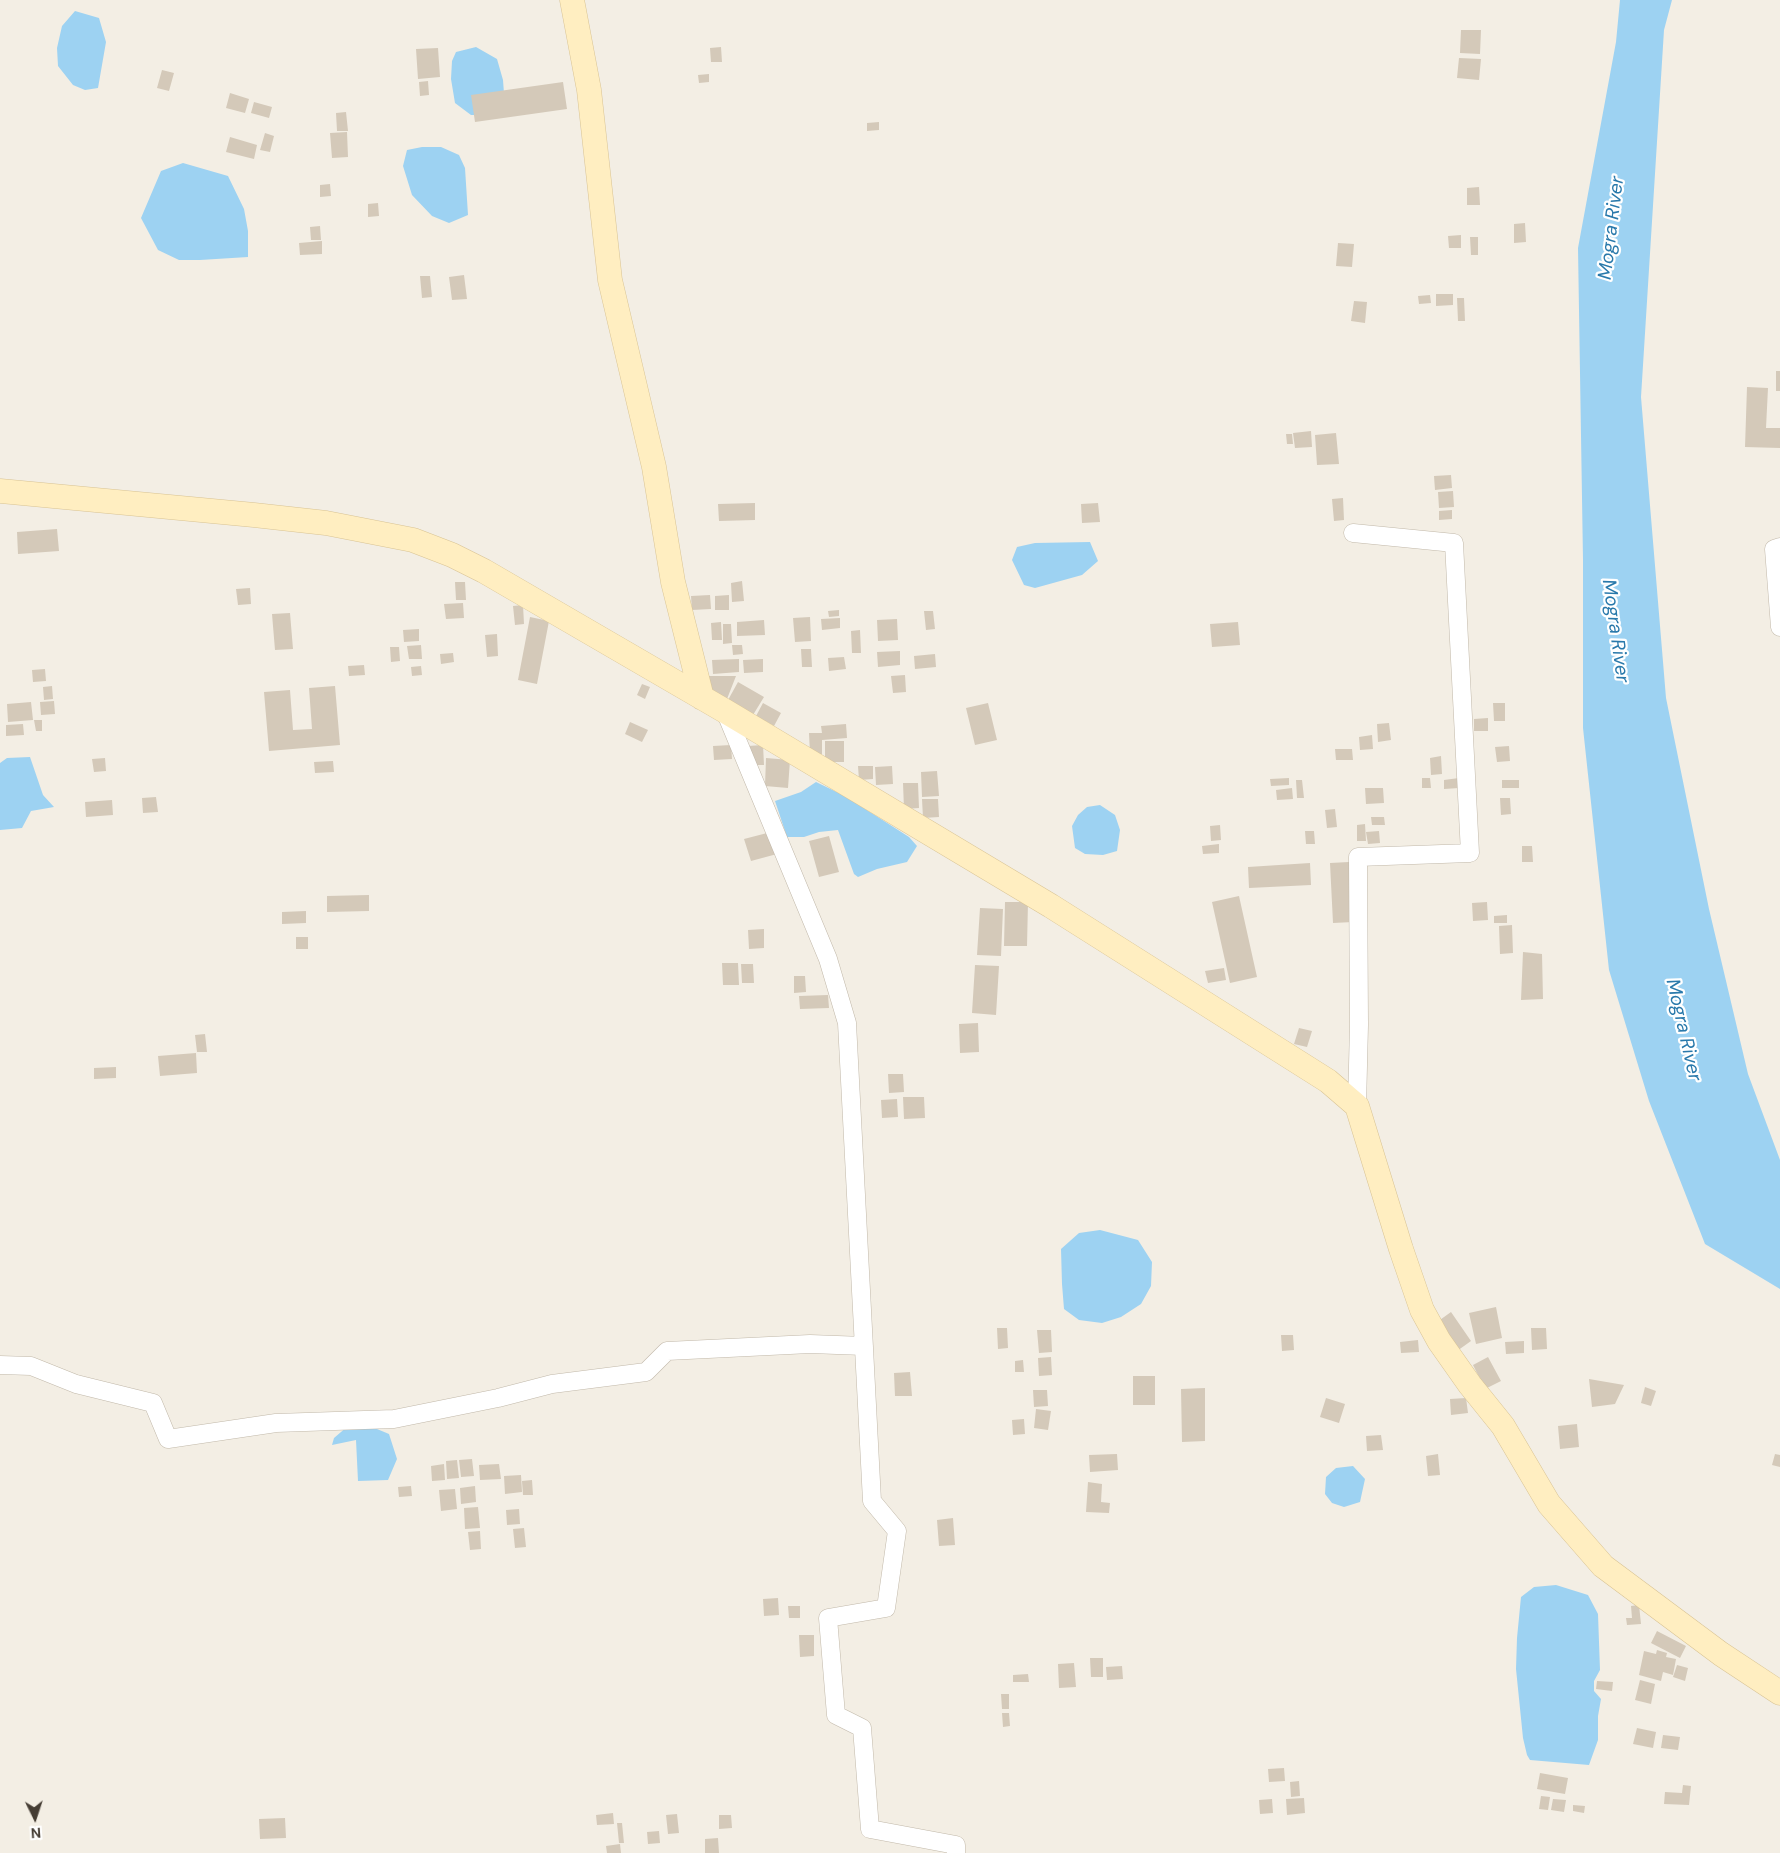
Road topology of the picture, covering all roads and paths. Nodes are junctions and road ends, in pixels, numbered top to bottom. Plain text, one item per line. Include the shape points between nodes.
1 (572, 0) edge
2 (0, 491) edge
3 (1353, 533) dead end
4 (1780, 547) edge
5 (1780, 627) edge
6 (702, 698) junction
7 (725, 711) junction
8 (1357, 1106) junction
9 (864, 1346) junction
10 (0, 1365) edge
11 (1780, 1693) edge
12 (956, 1853) edge

1 - 6 street via 589,90 610,280 654,467 673,582
2 - 6 street via 254,514 413,540 484,571
3 - 8 street via 1454,543 1470,853 1358,858
4 - 5 street via 1774,550
6 - 7 street
7 - 8 street via 1051,906 1328,1081
7 - 9 street via 828,958 848,1023
8 - 11 street via 1422,1310 1439,1342 1503,1426 1549,1504 1603,1566
9 - 10 street via 810,1344 667,1351 646,1372 552,1384 394,1419 276,1423 168,1439 153,1403 76,1384 31,1366
9 - 12 street via 872,1501 897,1531 886,1608 828,1618 836,1715 862,1728 870,1829 956,1845

